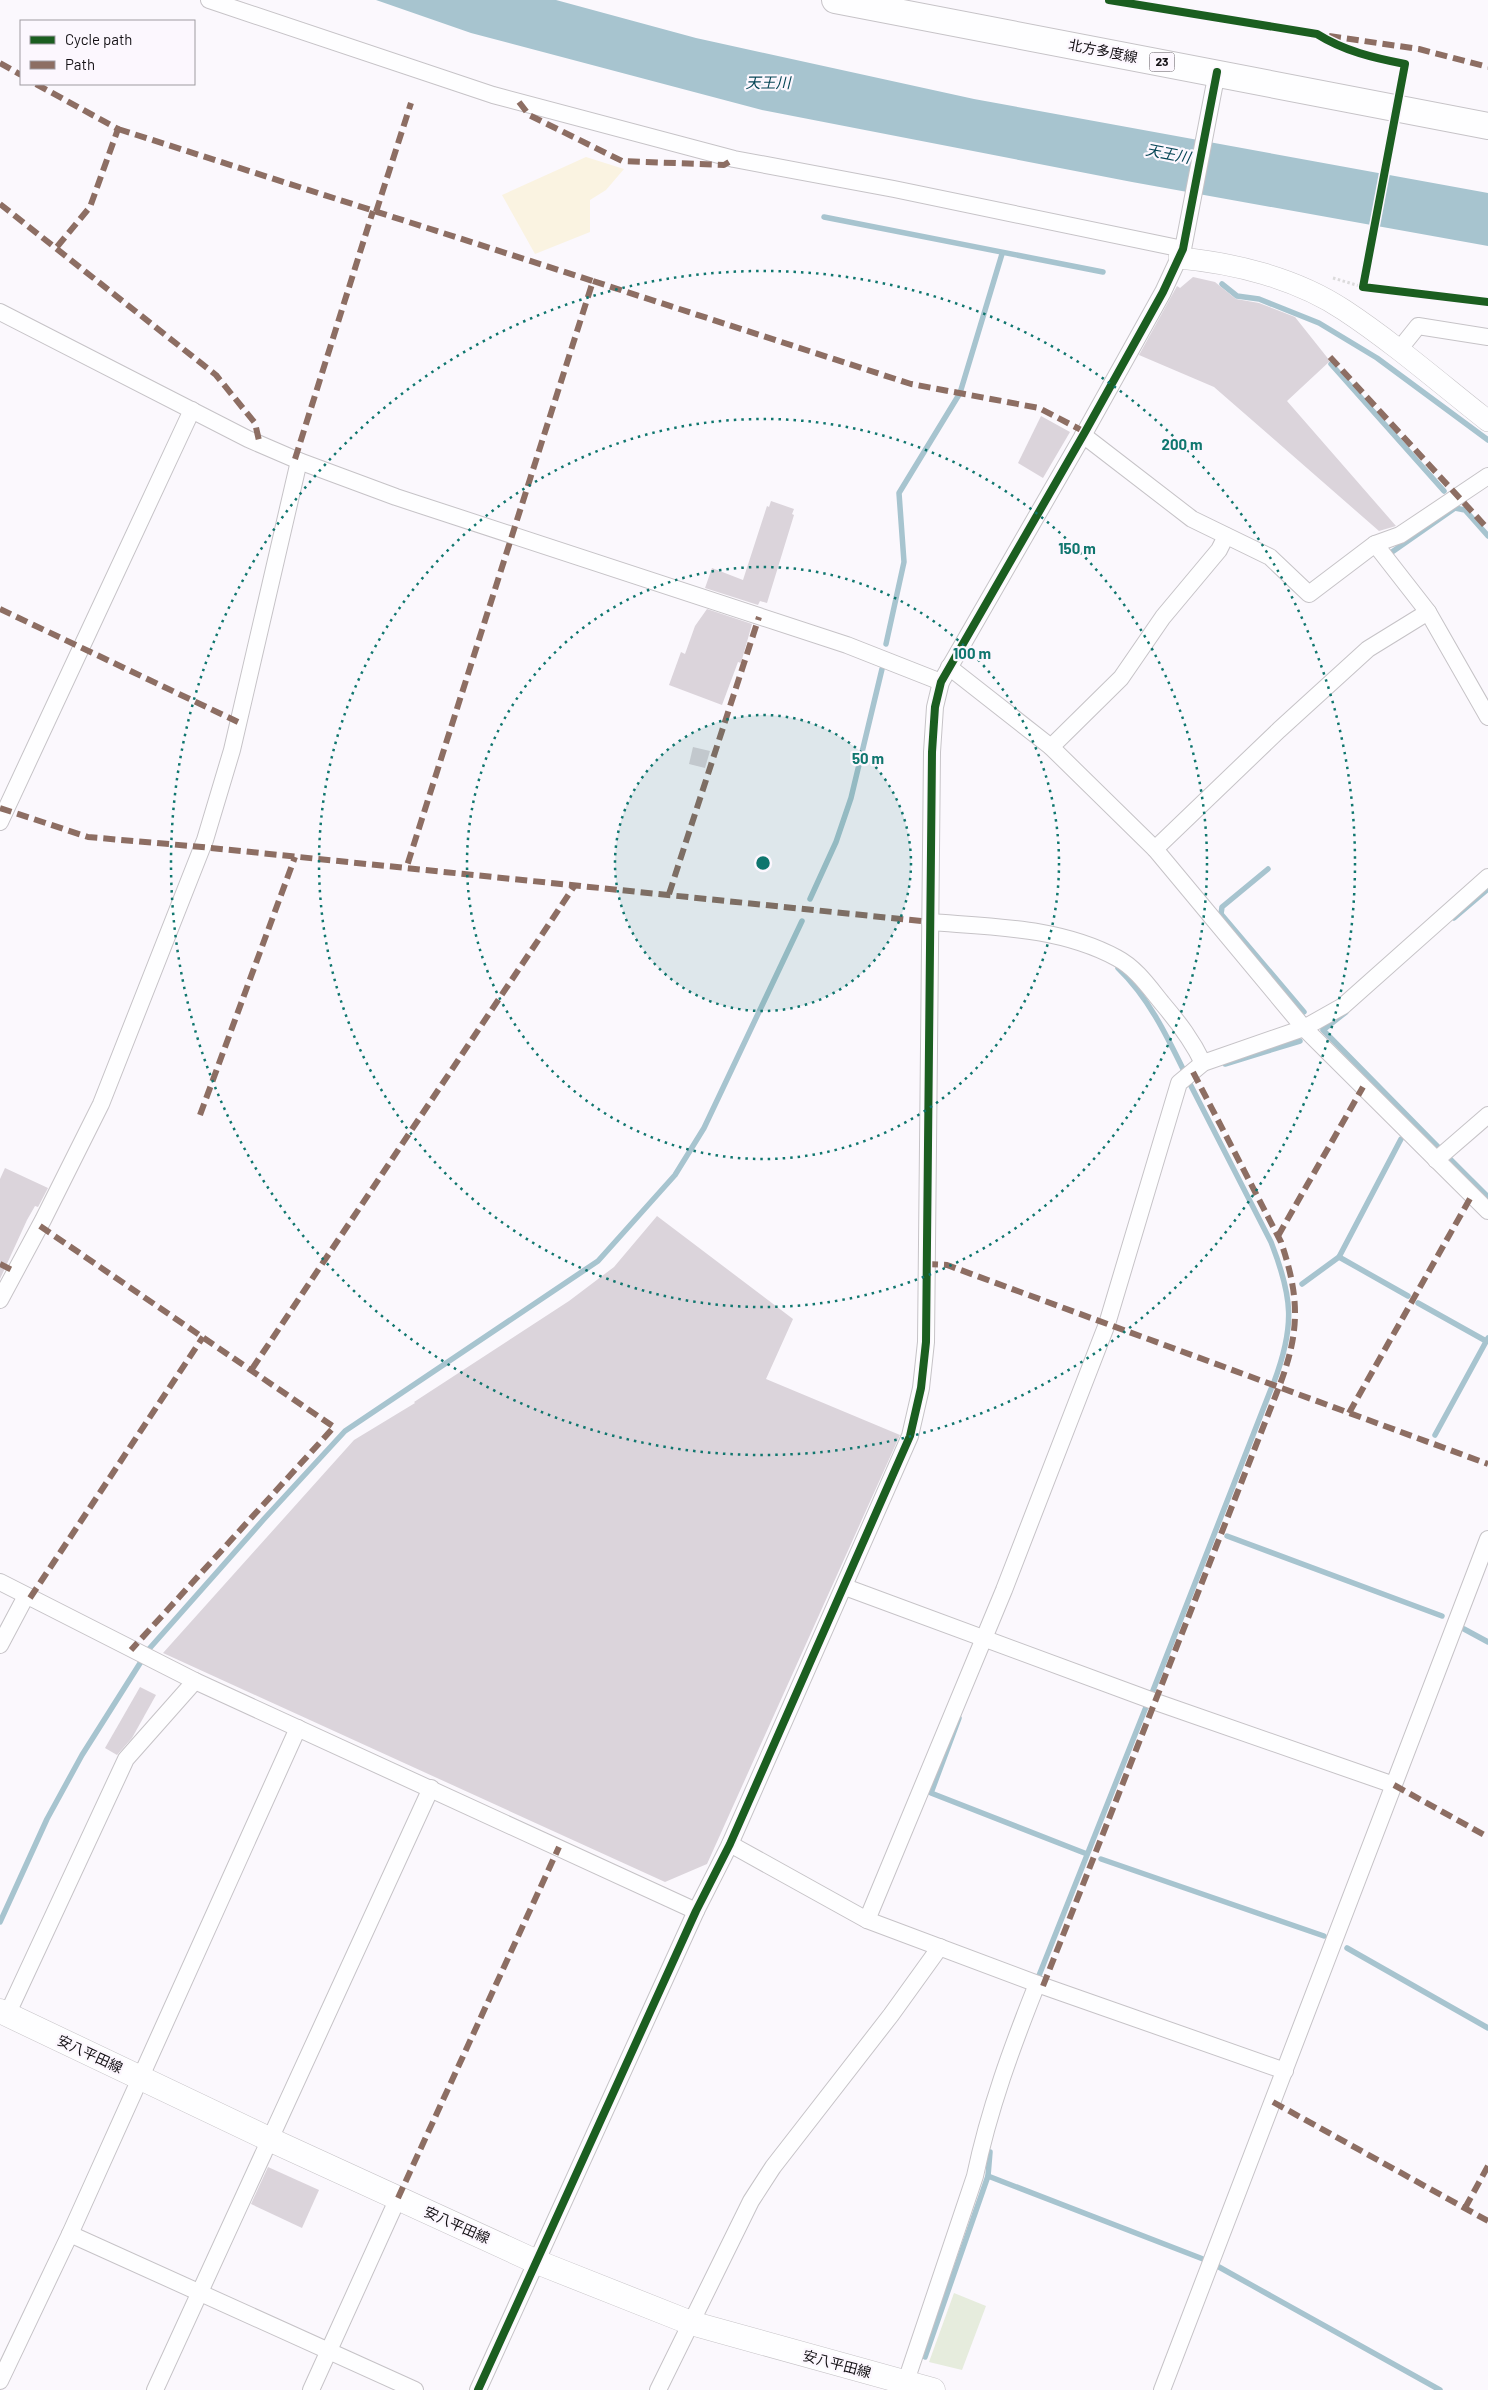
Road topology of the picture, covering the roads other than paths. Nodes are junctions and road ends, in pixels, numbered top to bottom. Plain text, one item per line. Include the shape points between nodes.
1 (209, 0) edge
2 (835, 0) edge
3 (1217, 72) junction
4 (1488, 126) edge
5 (1181, 254) junction
6 (0, 312) edge
7 (1488, 337) edge
8 (1398, 351) junction
9 (192, 410) junction
10 (1488, 421) edge
11 (1084, 435) junction
12 (299, 461) junction
13 (1488, 476) edge
14 (1226, 536) junction
15 (1375, 544) junction
16 (1428, 612) junction
17 (949, 667) junction
18 (941, 682) junction
19 (1488, 717) edge
20 (1051, 747) junction
21 (0, 822) edge
22 (1155, 850) junction
23 (1488, 877) edge
24 (930, 922) junction
25 (1304, 1028) junction
26 (1203, 1063) junction
27 (1488, 1115) edge
28 (1436, 1160) junction
29 (1488, 1211) edge
30 (0, 1300) edge
31 (1488, 1539) edge
32 (0, 1582) edge
33 (845, 1587) junction
34 (26, 1596) junction
35 (985, 1638) junction
36 (0, 1645) edge
37 (195, 1681) junction
38 (298, 1728) junction
39 (1394, 1786) junction
40 (431, 1788) junction
41 (730, 1844) junction
42 (696, 1911) junction
43 (867, 1920) junction
44 (940, 1947) junction
45 (1037, 1984) junction
46 (4, 2013) edge
47 (1285, 2071) junction
48 (139, 2077) junction
49 (271, 2140) junction
50 (398, 2198) junction
51 (70, 2234) junction
52 (537, 2262) junction
53 (201, 2292) junction
54 (691, 2323) junction
55 (328, 2351) junction
56 (0, 2382) edge
57 (905, 2386) edge
58 (155, 2390) edge
59 (310, 2390) edge
60 (415, 2390) edge
61 (478, 2390) edge
62 (658, 2390) edge
63 (933, 2390) edge
64 (1162, 2390) edge

1 - 5 street via 493,95 734,159 894,189
2 - 3 main road, 北方多度線 / 23
3 - 4 main road, 北方多度線 / 23
3 - 5 street
5 - 8 street via 1216,261 1309,291 1343,309
5 - 11 street
6 - 9 street
7 - 8 street via 1418,326
8 - 10 street
9 - 12 street
9 - 21 street
11 - 14 street via 1192,519
11 - 17 street
12 - 18 street via 404,500 847,645
12 - 30 street via 232,750 205,840 101,1104
13 - 15 street via 1400,535
14 - 15 street via 1270,557 1309,594
14 - 20 street via 1219,550 1163,617 1120,678
15 - 16 street
16 - 19 street
16 - 22 street via 1368,649
17 - 18 street
17 - 20 street
18 - 24 street via 935,708 932,752
20 - 22 street
22 - 25 street
23 - 25 street via 1343,1006
24 - 26 street via 1042,932 1117,958 1139,975 1191,1037
24 - 33 street via 926,1342 921,1388 910,1436
25 - 26 street
25 - 28 street
26 - 35 street via 1179,1084 1107,1324
27 - 28 street
28 - 29 street
31 - 39 street
32 - 34 street
33 - 35 street
33 - 41 street
34 - 36 street
34 - 37 street
35 - 39 street via 1154,1702
35 - 43 street
37 - 38 street
37 - 46 street via 126,1759
38 - 40 street
38 - 48 street
39 - 47 street
40 - 42 street
40 - 49 street
41 - 42 street
41 - 43 street
42 - 52 street
43 - 44 street
44 - 45 street
44 - 54 street via 892,2015 773,2167 751,2201
45 - 47 street
45 - 57 street via 1002,2071 975,2176
46 - 48 main road, 安八平田線
47 - 64 street
48 - 49 main road, 安八平田線
48 - 51 street
49 - 50 main road, 安八平田線
49 - 53 street
50 - 52 main road, 安八平田線
50 - 55 street
51 - 53 street
51 - 56 street
52 - 54 main road, 安八平田線
52 - 61 street
53 - 55 street
53 - 58 street
54 - 57 main road, 安八平田線
54 - 62 street
55 - 59 street
55 - 60 street
57 - 63 main road, 安八平田線

